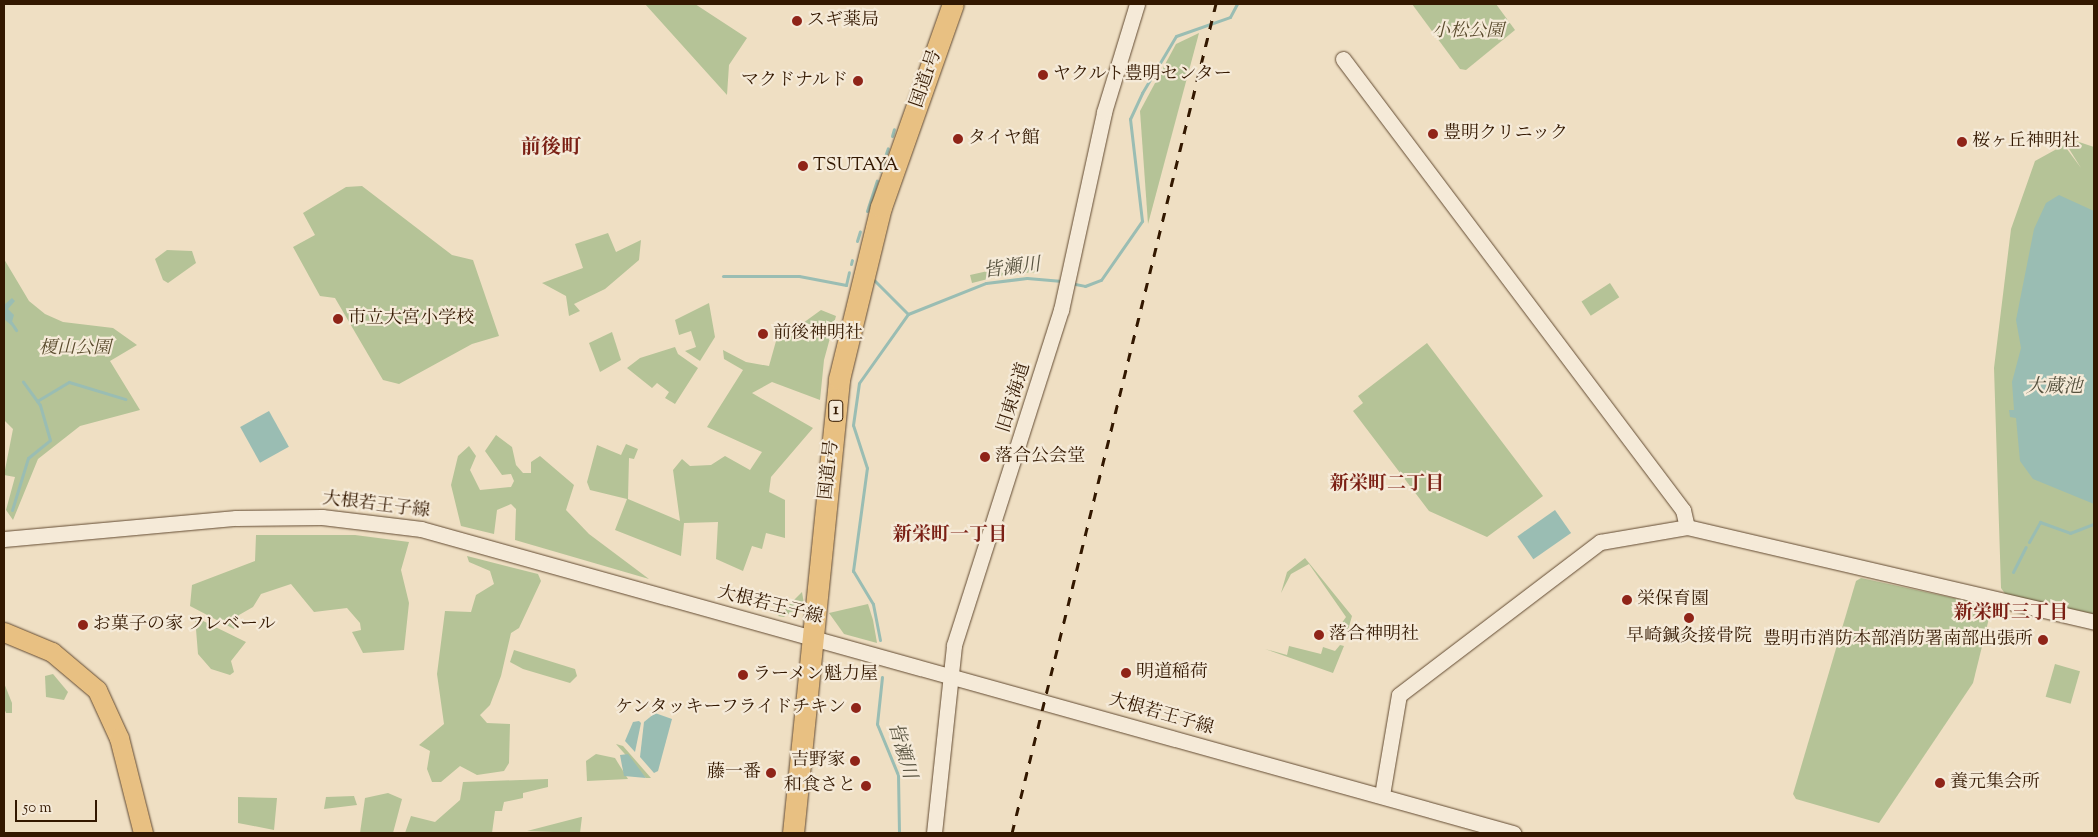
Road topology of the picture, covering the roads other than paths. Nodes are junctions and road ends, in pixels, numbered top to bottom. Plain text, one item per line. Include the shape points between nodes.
1 (953, 4) edge
2 (1137, 4) edge
3 (1343, 59) dead end
4 (1688, 527) junction
5 (4, 539) edge
6 (2094, 622) edge
7 (4, 632) edge
8 (812, 636) junction
9 (950, 677) junction
10 (1382, 795) junction
11 (143, 833) edge
12 (793, 833) edge
13 (934, 833) edge
14 (1513, 833) edge

1 - 8 highway, 国道1号 / 1 via 881,207 858,293 839,379
2 - 9 street, 旧東海道 via 1104,112 1064,296 964,613
3 - 4 street via 1683,510
4 - 6 street
4 - 10 street via 1600,542 1399,695
5 - 8 street, 大根若王子線 via 236,518 322,517 422,529
7 - 11 main road via 52,652 97,690 119,738
8 - 9 street, 大根若王子線
8 - 12 highway, 国道1号 / 1
9 - 10 street, 大根若王子線
9 - 13 street, 旧東海道
10 - 14 street, 大根若王子線

